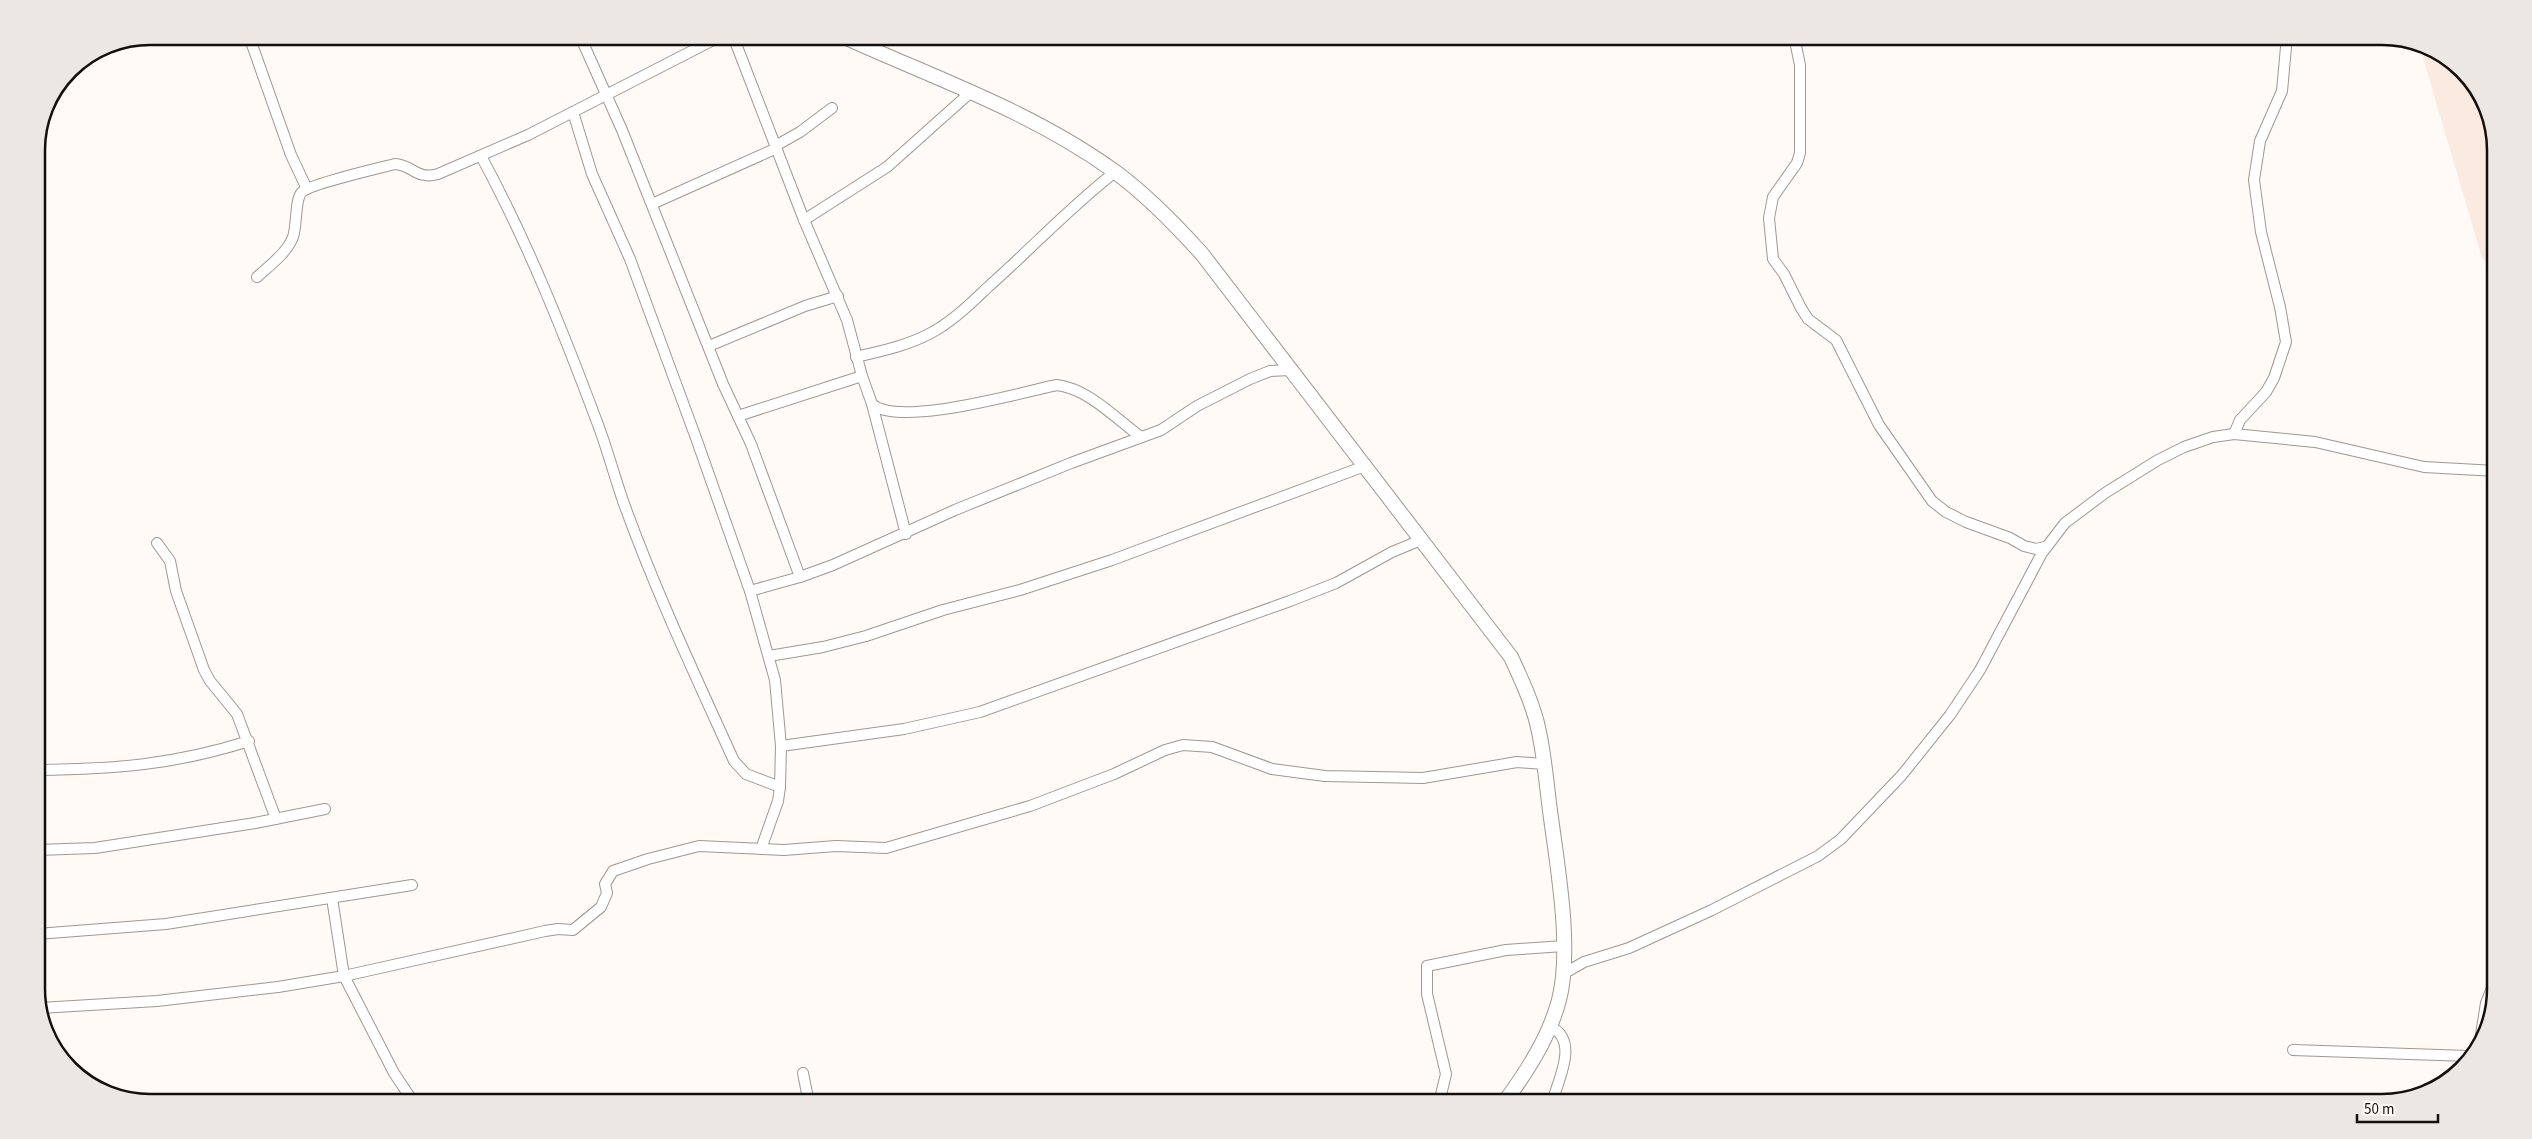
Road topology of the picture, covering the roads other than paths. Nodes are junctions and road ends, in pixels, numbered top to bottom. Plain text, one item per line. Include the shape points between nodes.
1 (252, 45) edge
2 (584, 45) edge
3 (703, 45) edge
4 (737, 45) edge
5 (863, 45) edge
6 (1796, 45) edge
7 (2286, 45) edge
8 (971, 92) junction
9 (604, 94) junction
10 (832, 108) dead end
11 (573, 112) junction
12 (777, 148) junction
13 (481, 156) junction
14 (1115, 172) junction
15 (307, 189) junction
16 (652, 204) junction
17 (804, 220) junction
18 (257, 277) dead end
19 (838, 296) junction
20 (709, 346) junction
21 (856, 357) junction
22 (1290, 370) junction
23 (862, 376) junction
24 (872, 404) junction
25 (738, 416) junction
26 (2234, 434) junction
27 (1141, 437) junction
28 (1365, 466) junction
29 (2487, 470) edge
30 (906, 534) junction
31 (1421, 540) junction
32 (157, 544) dead end
33 (2024, 546) junction
34 (2045, 547) junction
35 (2034, 567) junction
36 (800, 577) junction
37 (750, 592) junction
38 (769, 656) junction
39 (249, 742) junction
40 (781, 746) junction
41 (1544, 764) junction
42 (45, 770) edge
43 (780, 787) junction
44 (325, 809) dead end
45 (276, 819) junction
46 (761, 849) junction
47 (45, 850) edge
48 (412, 885) dead end
49 (332, 898) junction
50 (45, 933) edge
51 (1564, 946) junction
52 (1563, 974) junction
53 (344, 976) junction
54 (47, 1008) edge
55 (1550, 1026) junction
56 (2293, 1050) dead end
57 (2462, 1056) edge
58 (803, 1073) dead end
59 (408, 1094) edge
60 (807, 1094) edge
61 (1441, 1094) edge
62 (1510, 1094) edge
63 (1555, 1094) edge

1 - 15 street via 291,155
2 - 9 street
3 - 9 street
4 - 12 street
5 - 8 main road
6 - 33 street via 1800,65 1800,153 1770,208 1774,258 1808,319 1836,340 1879,425 1932,501 1966,522
7 - 26 street via 2282,91 2260,141 2254,180 2261,232 2286,342 2274,378 2266,392 2240,420
8 - 14 main road via 1056,133
8 - 17 street via 886,167
9 - 11 street
9 - 16 street
10 - 12 street
11 - 13 street
11 - 37 street via 589,165 641,289
12 - 16 street
12 - 17 street
13 - 15 street via 431,176 418,175 395,164
13 - 43 street via 542,281 673,629 734,761 746,774
14 - 21 street via 950,320 909,343
14 - 22 main road via 1157,207 1202,254
15 - 18 street via 298,197 293,238 284,252
16 - 20 street
17 - 19 street
19 - 20 street via 805,306
19 - 21 street
20 - 25 street
21 - 23 street
22 - 27 street via 1250,379 1161,430
22 - 28 main road
23 - 24 street
23 - 25 street
24 - 27 street via 889,411 942,409 990,402 1057,386 1068,387 1109,412
24 - 30 street
25 - 36 street
26 - 29 street via 2315,442 2424,467
26 - 34 street via 2184,446 2158,460 2065,523
27 - 30 street via 955,510
28 - 31 main road
28 - 38 street via 1112,560 1020,590 943,610 866,636
30 - 36 street
31 - 40 street via 1336,583 1290,601 980,712 904,728
31 - 41 main road via 1511,657 1532,707
32 - 39 street via 170,561 176,591 204,670 232,706
33 - 34 street
33 - 35 street
34 - 35 street
35 - 52 street via 1980,670 1950,715 1902,775 1841,838 1818,856 1720,906 1629,948 1584,962
36 - 37 street
37 - 38 street
38 - 40 street via 775,680
39 - 42 street via 170,762 99,770
39 - 45 street
40 - 43 street
41 - 46 street via 1517,762 1431,778 1325,776 1272,768 1212,747 1183,745 1030,806 886,848
41 - 51 main road
43 - 46 street
44 - 45 street
45 - 47 street via 95,848
46 - 53 street via 699,846 648,858 613,871 606,884 607,893 601,907 573,930 545,931
48 - 49 street
49 - 50 street via 166,924
49 - 53 street
51 - 52 main road
51 - 61 street via 1506,950 1427,966 1427,994 1446,1074
52 - 55 main road via 1560,999
53 - 54 street via 217,996
53 - 59 street
55 - 62 main road via 1534,1060
55 - 63 street via 1562,1036 1566,1053
56 - 57 street
58 - 60 street

